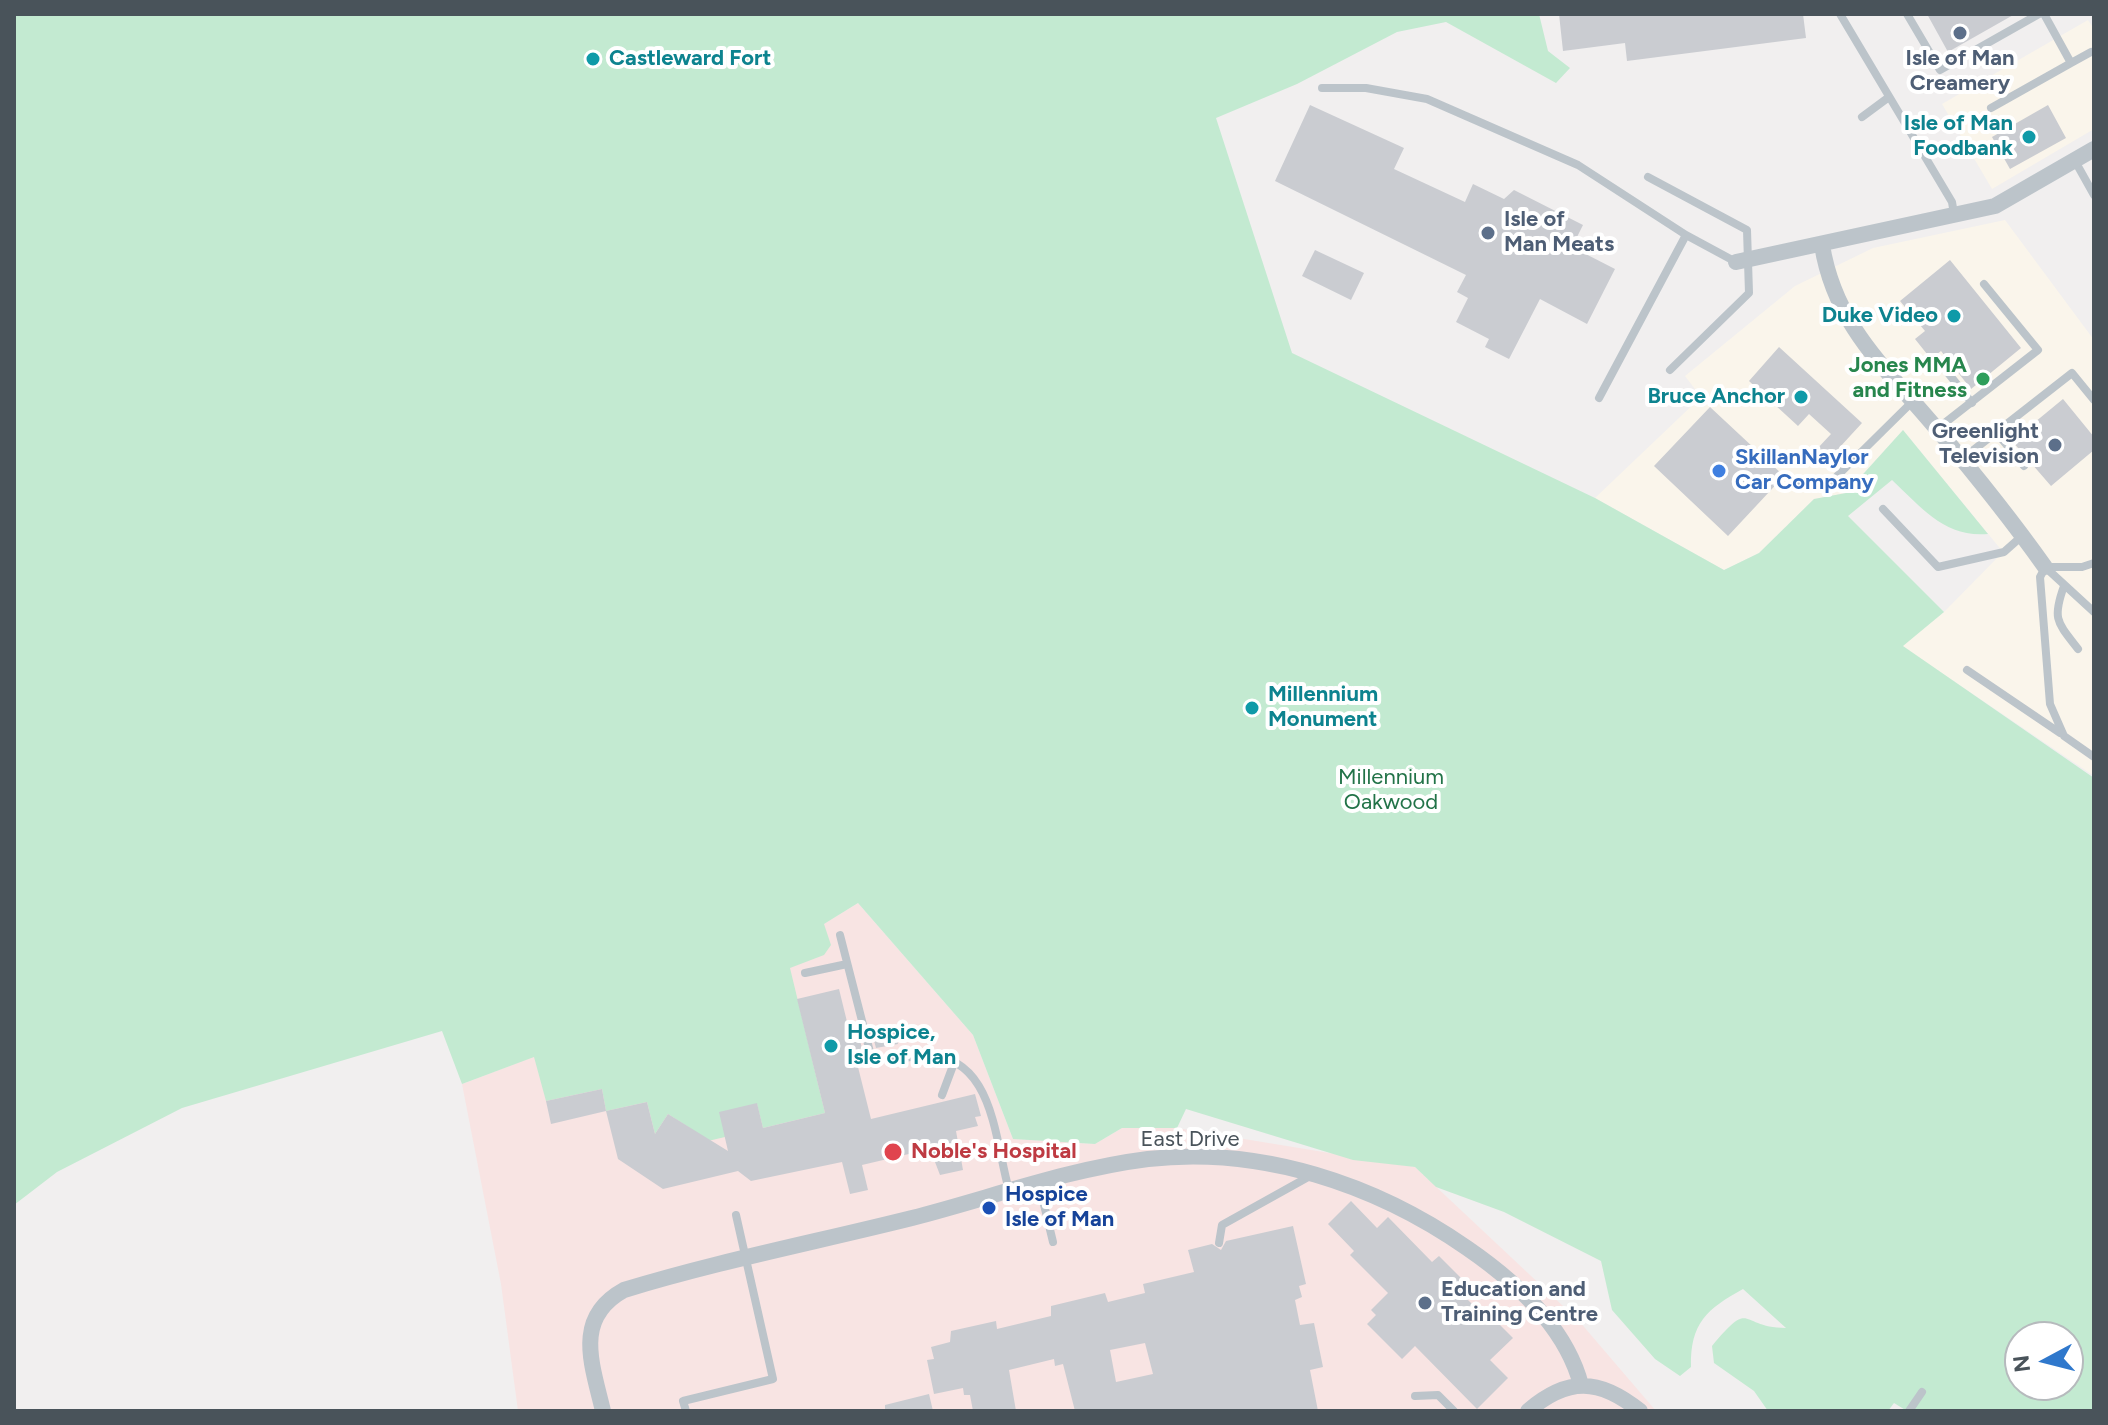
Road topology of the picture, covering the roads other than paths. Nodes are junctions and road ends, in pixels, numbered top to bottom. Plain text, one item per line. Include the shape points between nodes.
1 (1840, 14) edge
2 (1907, 14) edge
3 (2042, 14) edge
4 (2091, 52) dead end
5 (2071, 63) junction
6 (1322, 88) dead end
7 (1889, 97) junction
8 (1991, 108) dead end
9 (1862, 117) dead end
10 (2094, 149) edge
11 (2075, 161) junction
12 (1648, 177) dead end
13 (2094, 195) edge
14 (1955, 215) junction
15 (1686, 235) junction
16 (1822, 245) junction
17 (1743, 261) junction
18 (1984, 284) dead end
19 (1940, 363) dead end
20 (1670, 370) dead end
21 (1599, 398) dead end
22 (2094, 400) edge
23 (1914, 401) junction
24 (1972, 403) junction
25 (1937, 429) junction
26 (1996, 432) junction
27 (1962, 459) junction
28 (2024, 466) dead end
29 (1794, 483) dead end
30 (1883, 509) dead end
31 (2023, 536) junction
32 (2094, 563) edge
33 (2045, 567) junction
34 (2064, 586) junction
35 (2094, 612) edge
36 (2078, 649) dead end
37 (1967, 670) dead end
38 (2064, 736) junction
39 (2094, 757) edge
40 (840, 935) dead end
41 (847, 964) junction
42 (805, 973) dead end
43 (954, 1063) junction
44 (942, 1095) dead end
45 (1314, 1173) junction
46 (1039, 1184) junction
47 (1009, 1191) junction
48 (736, 1215) dead end
49 (1053, 1242) dead end
50 (1219, 1243) dead end
51 (745, 1259) junction
52 (1581, 1385) junction
53 (1922, 1392) dead end
54 (1415, 1396) dead end
55 (603, 1411) edge
56 (686, 1411) edge
57 (1454, 1411) edge
58 (1528, 1411) edge
59 (1640, 1411) edge
60 (1909, 1411) edge

1 - 7 lane
2 - 3 lane via 1940,70
3 - 5 lane
4 - 5 lane
5 - 8 lane
6 - 15 lane via 1366,88 1427,99 1578,165
7 - 9 lane
7 - 14 lane
10 - 11 street
11 - 13 lane
11 - 14 street via 1995,206
12 - 17 lane via 1747,230
14 - 16 street
15 - 17 lane
15 - 21 lane
16 - 17 street
16 - 23 street via 1838,304 1880,365
17 - 20 lane via 1749,293
18 - 24 lane via 2038,350
19 - 24 lane
22 - 26 lane via 2072,373
23 - 25 street
23 - 29 lane via 1831,482
24 - 25 lane
25 - 27 street
26 - 27 lane
26 - 28 lane
27 - 31 street
30 - 31 lane via 1938,567 2004,552
31 - 33 street
32 - 33 lane
33 - 34 lane
33 - 38 lane via 2040,577 2050,704
34 - 35 lane
34 - 36 lane via 2057,622
37 - 38 lane
38 - 39 lane
40 - 41 lane
41 - 42 lane
41 - 43 lane via 870,1052 887,1061 930,1055
43 - 44 lane
43 - 47 lane via 979,1083 988,1100
45 - 46 street, East Drive via 1244,1160 1149,1159
45 - 50 lane via 1222,1225
45 - 52 street, East Drive via 1364,1190 1440,1229 1491,1265 1539,1310 1571,1352
46 - 47 street, East Drive
46 - 49 lane
47 - 51 street, East Drive
48 - 51 lane
51 - 55 street, East Drive via 609,1298 590,1329
51 - 56 lane via 773,1379 683,1401
52 - 58 street via 1554,1391
52 - 59 street via 1604,1388
53 - 60 lane
54 - 57 lane via 1438,1395

